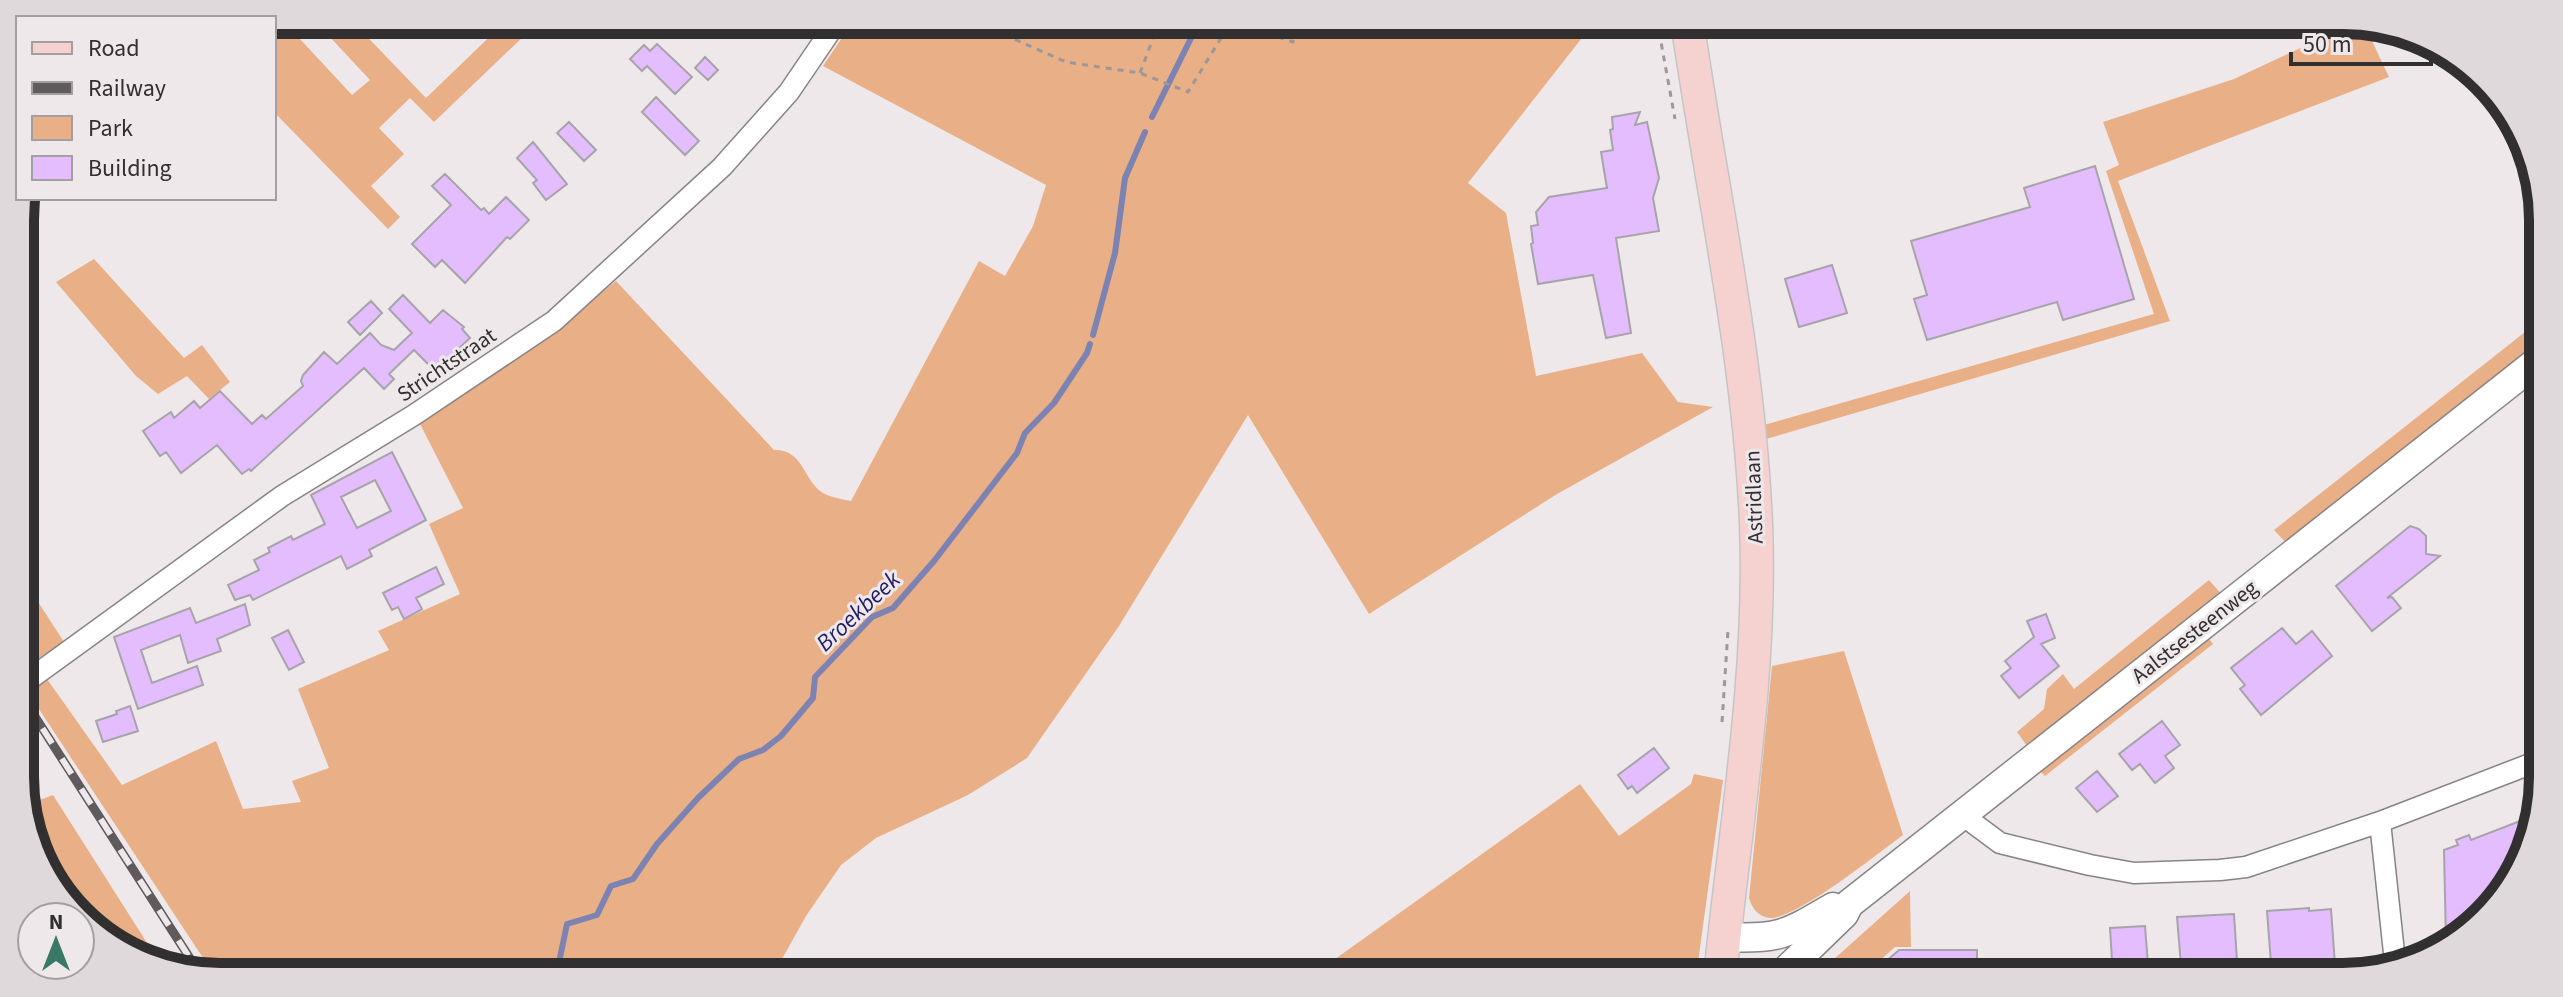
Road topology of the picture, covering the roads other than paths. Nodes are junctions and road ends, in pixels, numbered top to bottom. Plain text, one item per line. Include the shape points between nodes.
1 (828, 34) edge
2 (1689, 34) edge
3 (2529, 368) edge
4 (34, 676) edge
5 (2529, 765) edge
6 (1961, 814) junction
7 (2380, 822) junction
8 (1849, 904) junction
9 (1724, 937) junction
10 (2394, 956) edge
11 (1721, 963) edge
12 (1793, 963) edge

1 - 4 street, Strichtstraat via 789,92 722,167 554,321 282,496
2 - 9 main road, Astridlaan via 1743,369 1756,528 1746,757
3 - 6 main road, Aalstsesteenweg
5 - 7 street
6 - 7 street via 2000,843 2134,873 2246,867
6 - 8 main road, Aalstsesteenweg
7 - 10 street
8 - 9 main road, Aalstsesteenweg via 1769,938
8 - 12 main road, Aalstsesteenweg
9 - 11 main road, Astridlaan

